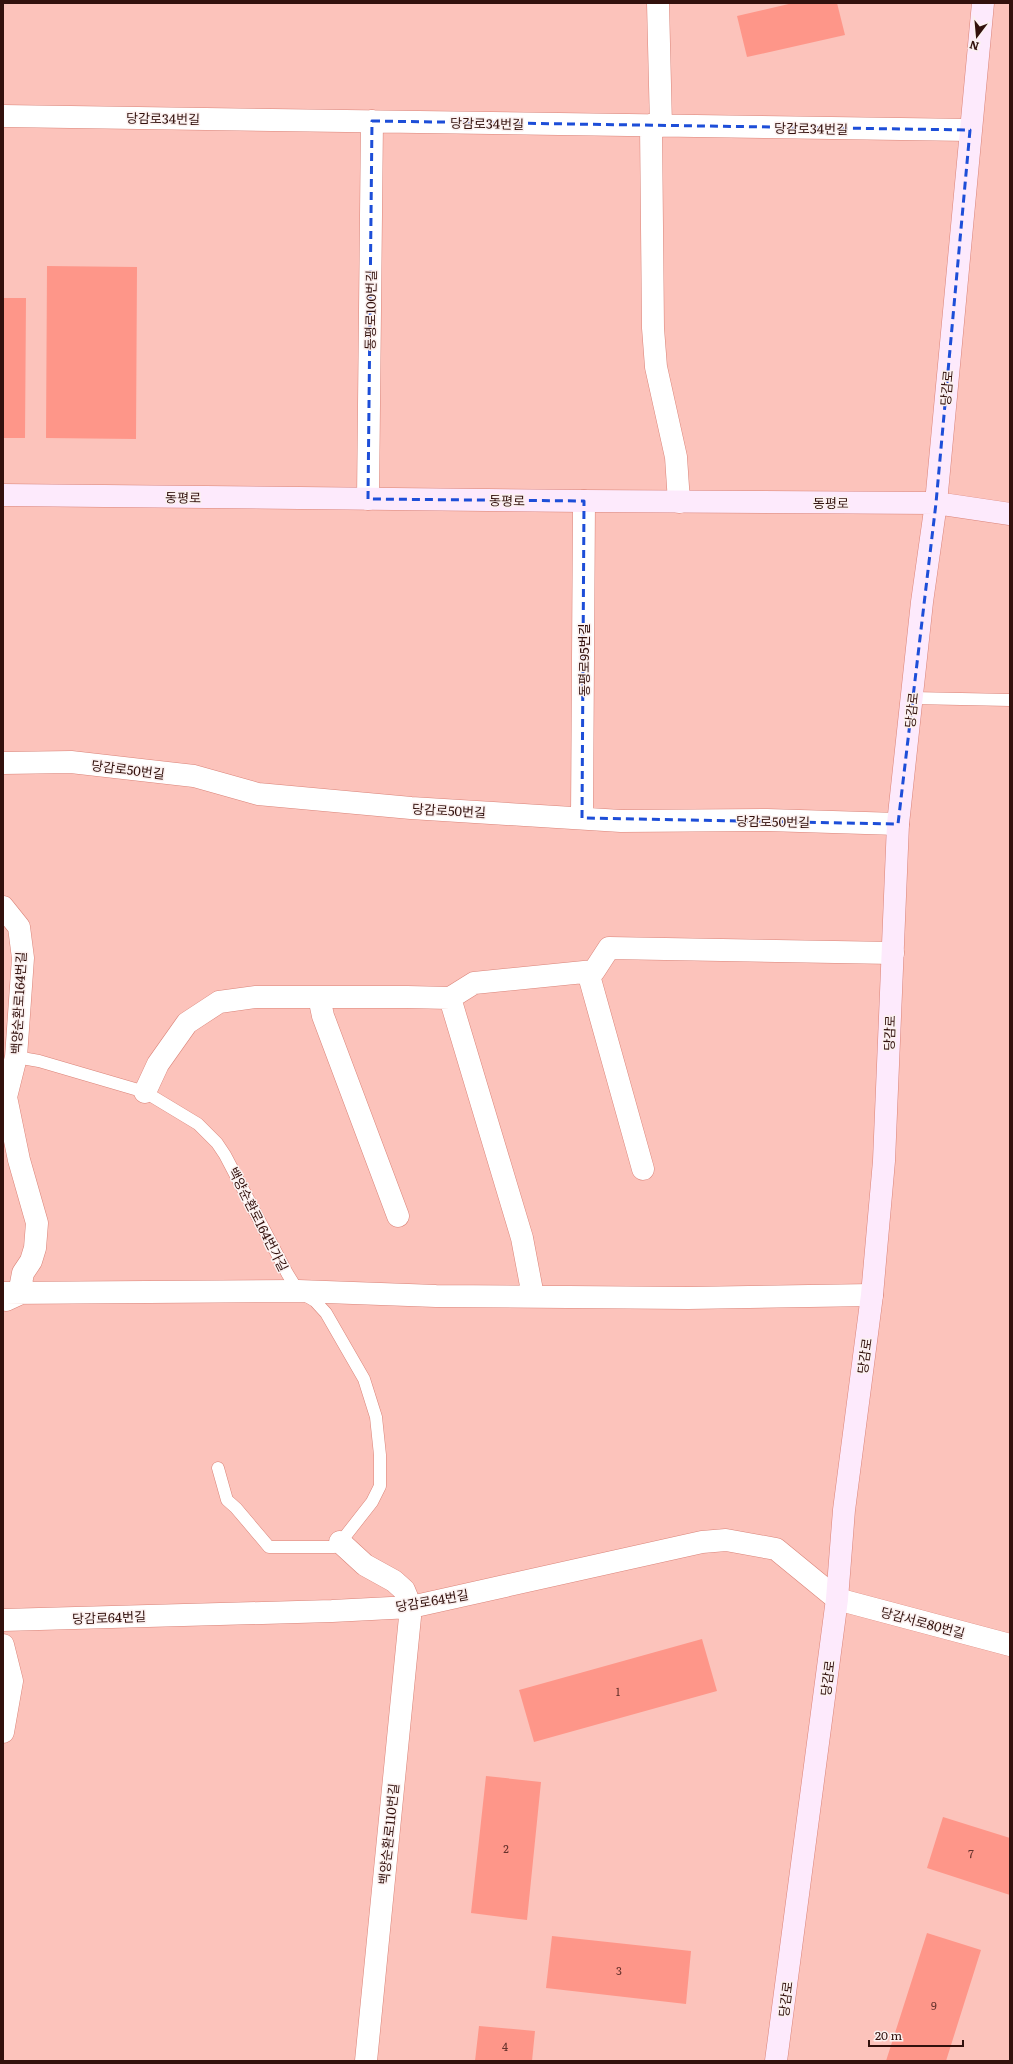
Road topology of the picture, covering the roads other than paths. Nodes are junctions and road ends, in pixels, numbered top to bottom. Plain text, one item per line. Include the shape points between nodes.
1 (658, 3) edge
2 (983, 3) edge
3 (3, 116) edge
4 (372, 121) junction
5 (656, 125) junction
6 (970, 130) junction
7 (3, 495) edge
8 (368, 499) junction
9 (584, 502) junction
10 (679, 502) junction
11 (936, 503) junction
12 (1010, 514) edge
13 (912, 698) junction
14 (1010, 700) edge
15 (3, 763) edge
16 (582, 818) junction
17 (898, 824) junction
18 (3, 907) edge
19 (892, 953) junction
20 (588, 972) junction
21 (319, 997) junction
22 (450, 998) junction
23 (16, 1057) junction
24 (145, 1092) junction
25 (643, 1169) dead end
26 (398, 1216) dead end
27 (298, 1291) junction
28 (872, 1295) junction
29 (8, 1296) edge
30 (533, 1296) junction
31 (218, 1468) dead end
32 (340, 1542) junction
33 (837, 1599) junction
34 (411, 1607) junction
35 (3, 1620) edge
36 (3, 1645) edge
37 (1010, 1645) edge
38 (3, 1732) edge
39 (366, 2061) edge
40 (776, 2061) edge

1 - 5 street
2 - 6 main road, 당감로
3 - 4 street, 당감로34번길
4 - 5 street, 당감로34번길
4 - 8 street, 동평로100번길
5 - 6 street, 당감로34번길
5 - 10 street via 653,328 656,367 676,457
6 - 11 main road, 당감로
7 - 8 main road, 동평로
8 - 9 main road, 동평로
9 - 10 main road, 동평로
9 - 16 street, 동평로95번길
10 - 11 main road, 동평로
11 - 12 main road, 동평로
11 - 13 main road, 당감로
13 - 14 lane
13 - 17 main road, 당감로
15 - 16 street, 당감로50번길 via 71,762 194,776 258,794 411,808
16 - 17 street, 당감로50번길 via 621,821 767,820
17 - 19 main road, 당감로
18 - 23 street, 백양순환로164번길 via 19,927 23,958
19 - 20 street via 609,948 594,971
19 - 28 main road, 당감로 via 884,1161
20 - 22 street via 474,983
20 - 25 street
21 - 22 street
21 - 24 street via 256,996 219,1002 187,1023 158,1064
21 - 26 street via 323,1016
22 - 30 street via 522,1238
23 - 24 lane, 백양순환로164번가길 via 39,1061
23 - 29 street, 백양순환로164번길 via 6,1097 37,1223 31,1261
24 - 27 lane, 백양순환로164번가길 via 198,1124 217,1143 239,1179
27 - 29 street
27 - 30 street via 436,1296
27 - 32 lane, 백양순환로164번가길 via 315,1301 326,1313 364,1379 376,1417 380,1455 378,1492
28 - 30 street via 688,1298
28 - 33 main road, 당감로 via 844,1510
31 - 32 lane via 227,1500 270,1547 334,1547
32 - 34 street via 365,1565 394,1581 404,1590
33 - 34 street, 당감로64번길 via 776,1549 726,1540 702,1542
33 - 37 street, 당감서로80번길
33 - 40 main road, 당감로
34 - 35 street, 당감로64번길
34 - 39 street, 백양순환로110번길
36 - 38 street via 12,1681

